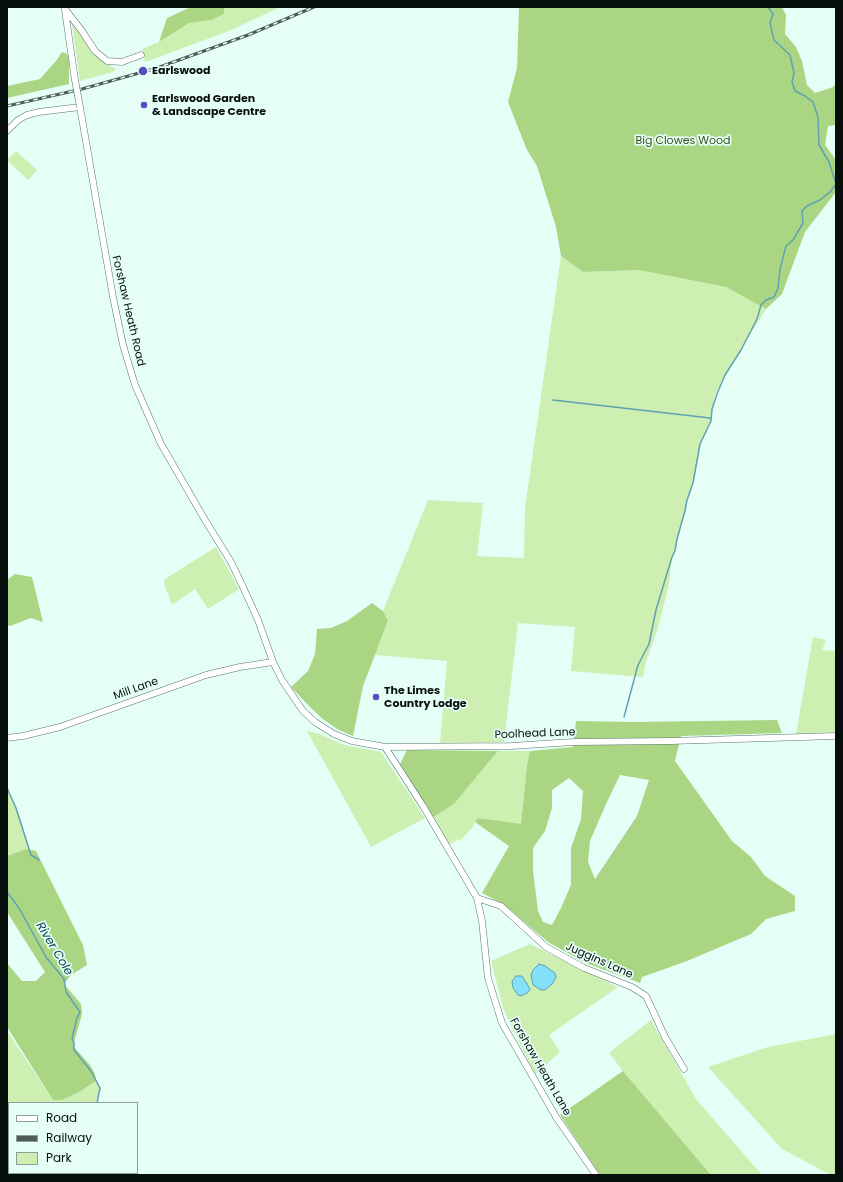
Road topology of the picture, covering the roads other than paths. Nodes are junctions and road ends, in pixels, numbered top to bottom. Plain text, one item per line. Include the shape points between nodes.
1 (65, 8) edge
2 (141, 55) dead end
3 (80, 107) junction
4 (7, 131) edge
5 (273, 662) junction
6 (836, 736) edge
7 (7, 738) edge
8 (385, 747) junction
9 (477, 898) junction
10 (684, 1069) dead end
11 (596, 1175) edge

1 - 2 street via 95,51 106,61 122,62
1 - 3 street, Forshaw Heath Road, bridge
3 - 4 street via 27,115
3 - 5 street, Forshaw Heath Road via 113,297 135,385 161,444 244,587
5 - 7 street, Mill Lane via 206,674 60,727
5 - 8 street, Poolhead Lane via 293,699 315,722 352,741
6 - 8 street, Poolhead Lane via 574,742 511,746
8 - 9 street, Forshaw Heath Lane
9 - 10 street, Juggins Lane via 501,906 546,947 584,968 632,987 646,996 665,1037
9 - 11 street, Forshaw Heath Lane via 488,978 502,1023 556,1117

